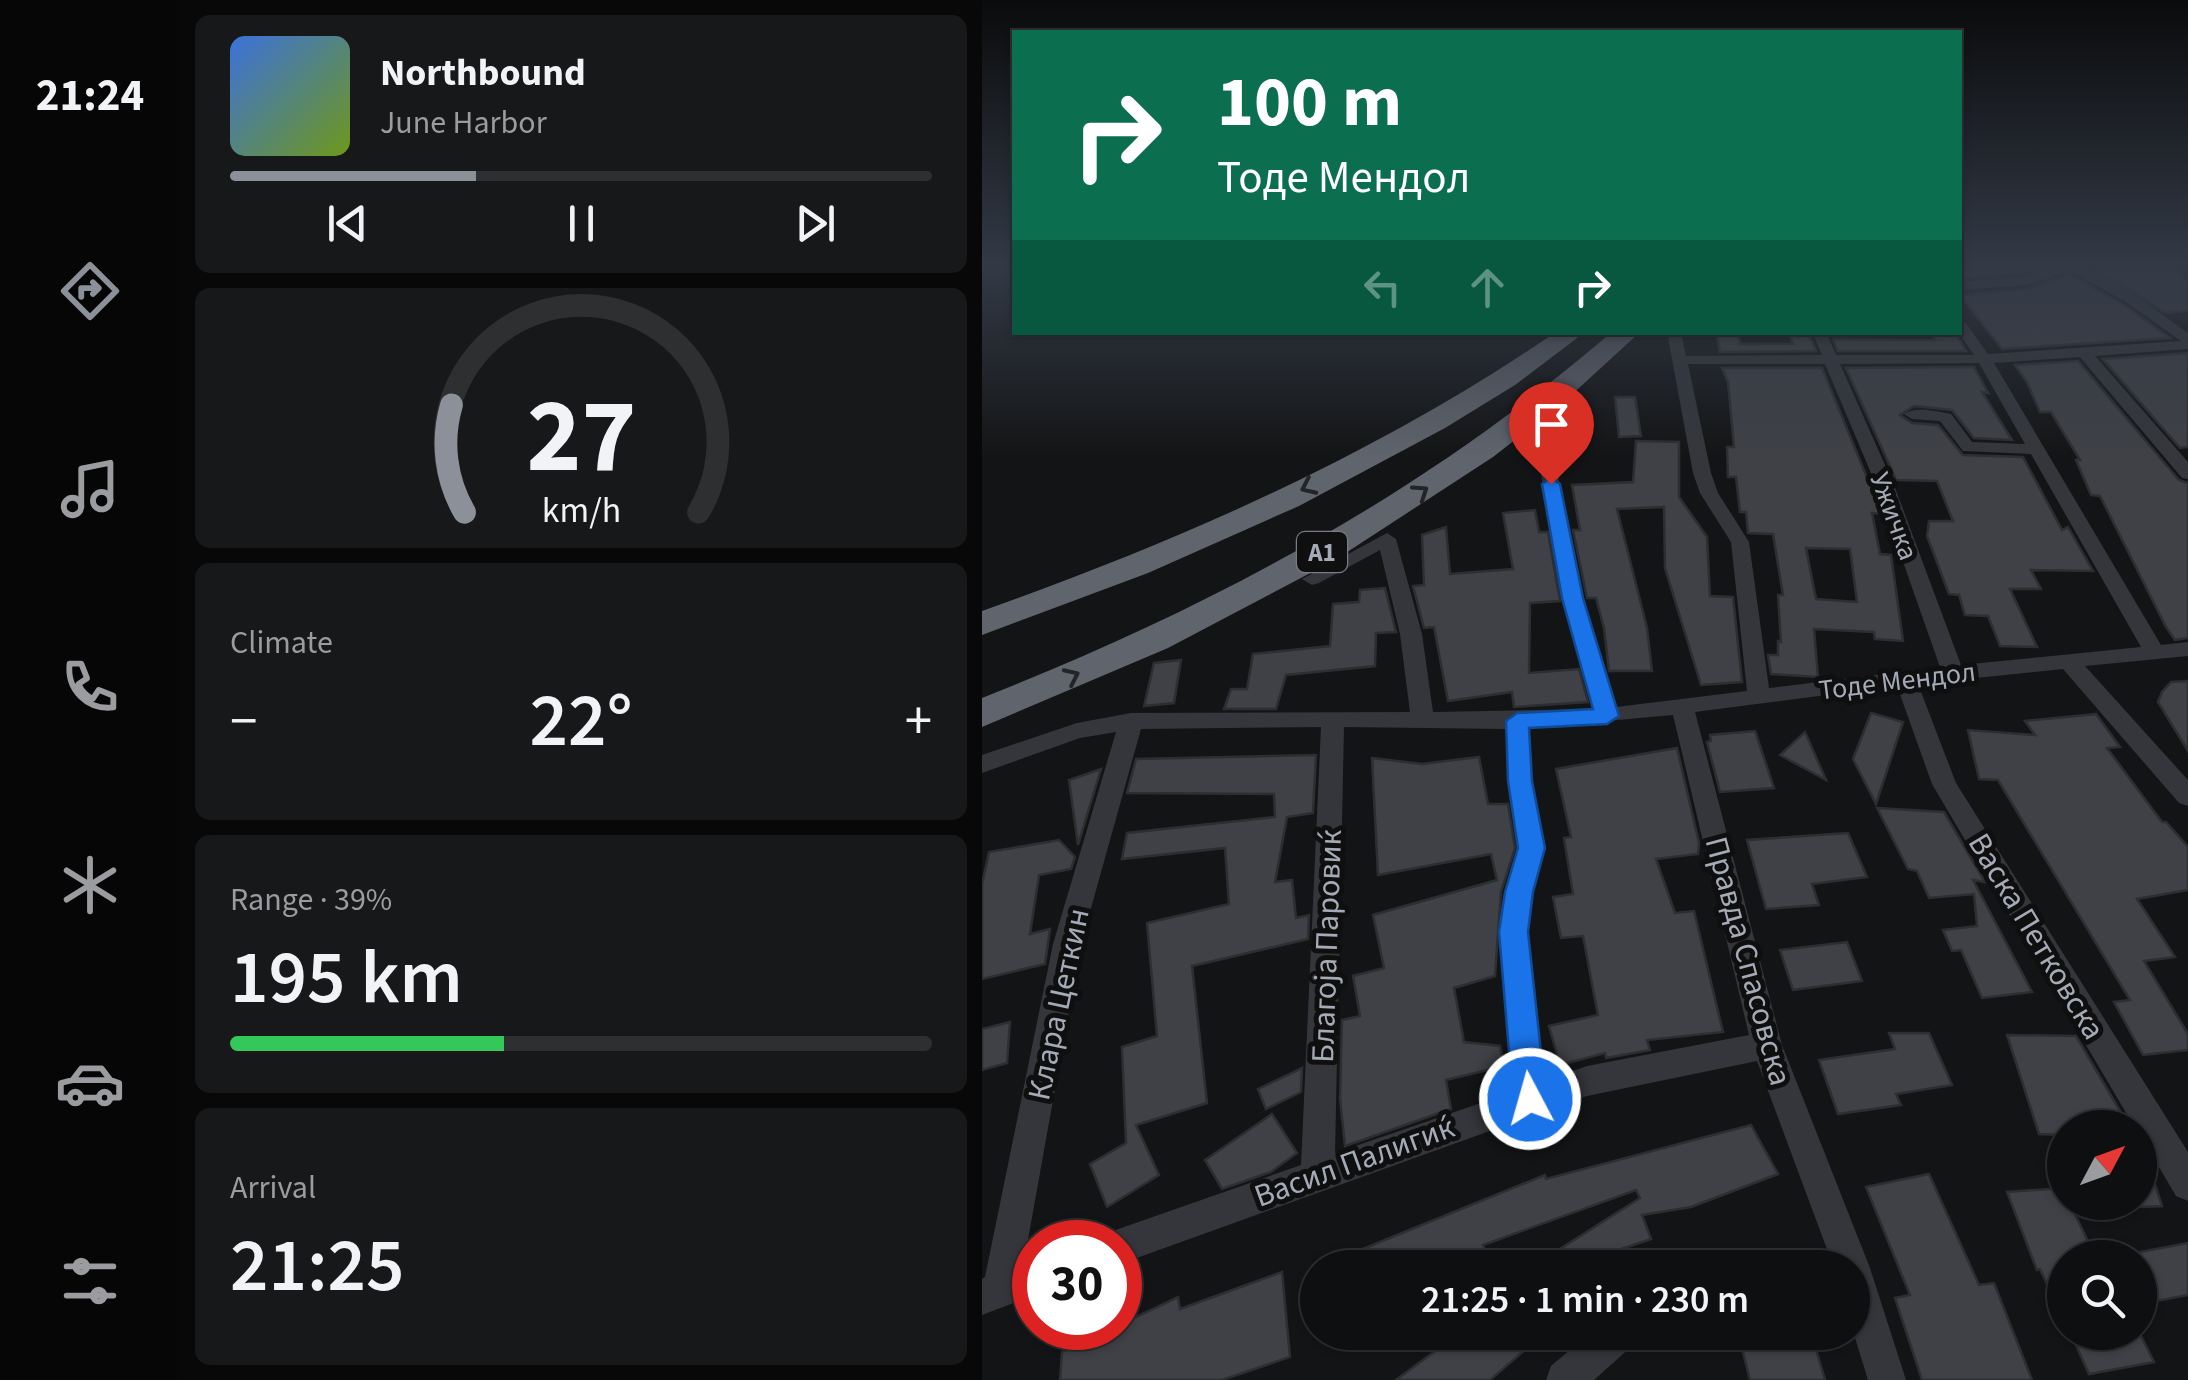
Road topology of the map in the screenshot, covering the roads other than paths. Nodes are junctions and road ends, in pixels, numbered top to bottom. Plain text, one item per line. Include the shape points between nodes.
1 (1963, 329) edge
2 (1568, 335) edge
3 (1624, 335) edge
4 (1675, 335) edge
5 (1820, 335) edge
6 (2188, 343) edge
7 (2084, 353) junction
8 (1984, 358) junction
9 (1681, 360) junction
10 (1832, 360) junction
11 (1912, 414) dead end
12 (1544, 446) dead end
13 (2036, 449) junction
14 (2188, 474) edge
15 (1312, 579) dead end
16 (982, 624) edge
17 (2188, 649) edge
18 (2155, 653) junction
19 (2069, 662) junction
20 (1952, 673) junction
21 (1904, 678) junction
22 (1760, 696) junction
23 (1682, 706) junction
24 (982, 713) edge
25 (1607, 716) junction
26 (1333, 718) junction
27 (1422, 719) junction
28 (1517, 721) junction
29 (1131, 722) junction
30 (982, 764) edge
31 (2188, 797) edge
32 (1767, 1046) junction
33 (1530, 1099) junction
34 (1318, 1174) junction
35 (2188, 1184) edge
36 (1142, 1238) edge
37 (1845, 1250) edge
38 (1006, 1288) edge
39 (1870, 1326) edge
40 (1599, 1350) edge
41 (1564, 1380) edge
42 (1887, 1380) edge

1 - 8 street
2 -> 16 highway, A1 via 1451,412 1334,475 1200,538
24 -> 3 highway, A1 via 1226,603 1395,509 1538,408
4 - 9 street
5 - 10 street, Ужичка
6 - 7 street
7 - 8 street
7 - 14 street
8 - 10 street
8 - 13 street
9 - 10 street
9 - 22 street via 1702,473 1740,542
10 - 20 street, Ужичка
11 - 13 street via 1945,417 1969,446
12 - 25 street via 1573,598
13 - 18 street
15 - 27 street via 1387,539 1411,634
17 - 18 street, Тоде Мендол
18 - 19 street, Тоде Мендол
19 - 20 street, Тоде Мендол
19 - 31 street
20 - 21 street, Тоде Мендол
21 - 22 street, Тоде Мендол
21 - 35 street, Васка Петковска via 1944,784
22 - 23 street, Тоде Мендол
23 - 25 street, Тоде Мендол
23 - 32 street, Правда Спасовска
25 - 28 street, Тоде Мендол
26 - 27 street, Тоде Мендол
26 - 29 street, Тоде Мендол
26 - 34 street, Благоја Паровиќ
27 - 28 street, Тоде Мендол
28 - 33 street via 1532,848 1514,932
29 - 30 street, Тоде Мендол via 1077,731
29 - 38 street, Клара Цеткин via 1067,944
32 - 33 street, Васил Палигиќ via 1587,1081
32 - 37 street, Правда Спасовска
33 - 34 street, Васил Палигиќ
34 - 36 street, Васил Палигиќ
39 - 42 street, Правда Спасовска
40 - 41 street

